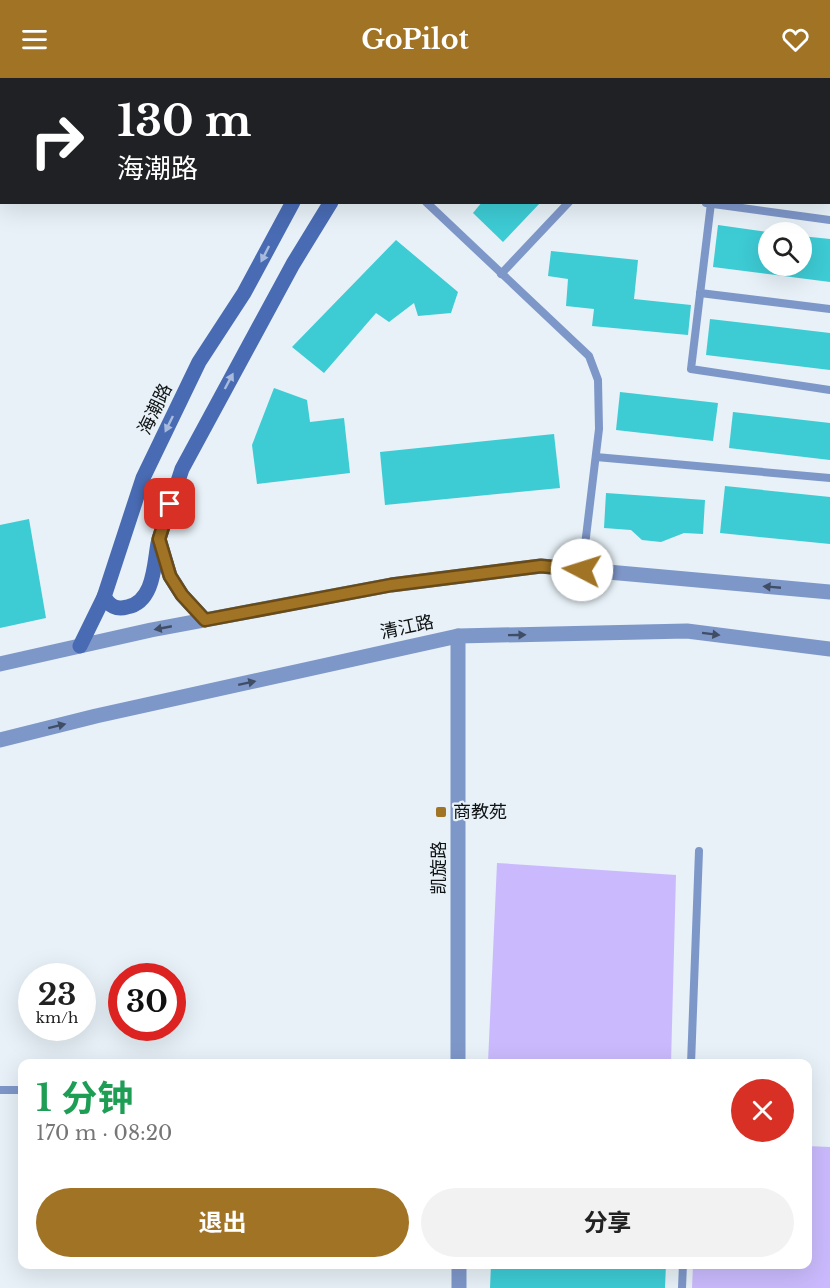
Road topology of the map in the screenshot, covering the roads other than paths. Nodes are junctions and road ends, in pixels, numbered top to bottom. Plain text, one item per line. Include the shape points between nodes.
1 (292, 204) edge
2 (330, 204) edge
3 (428, 204) edge
4 (566, 204) edge
5 (711, 204) edge
6 (718, 204) edge
7 (830, 220) edge
8 (501, 273) junction
9 (700, 293) junction
10 (830, 309) edge
11 (830, 390) edge
12 (596, 457) junction
13 (830, 478) edge
14 (159, 539) junction
15 (582, 570) junction
16 (830, 592) edge
17 (104, 597) junction
18 (205, 620) junction
19 (458, 636) junction
20 (80, 646) junction
21 (830, 649) edge
22 (0, 664) edge
23 (0, 740) edge
24 (699, 851) dead end
25 (458, 1059) edge
26 (691, 1059) edge
27 (0, 1090) edge
28 (18, 1090) edge
29 (459, 1269) edge
30 (683, 1269) edge
31 (459, 1288) edge
32 (682, 1288) edge

1 -> 17 main road, 海潮路 via 244,293 199,362 148,468
14 -> 2 main road via 182,469
3 - 8 lane
4 - 8 lane
5 - 9 lane
6 - 7 lane
8 - 12 lane via 589,356 598,380
9 - 10 lane
9 - 11 lane via 691,369
12 - 13 lane
12 - 15 lane
14 - 17 main road via 149,587 141,602 120,609
14 - 18 main road via 170,576
16 -> 15 street
15 - 18 street via 541,566 391,585
17 - 20 main road, 海潮路
18 -> 20 street
19 -> 21 street, 清江路 via 687,631
23 -> 19 street, 清江路
19 - 25 street, 凯旋路
20 - 22 street
24 - 26 lane
27 - 28 lane
29 - 31 street
30 - 32 lane

